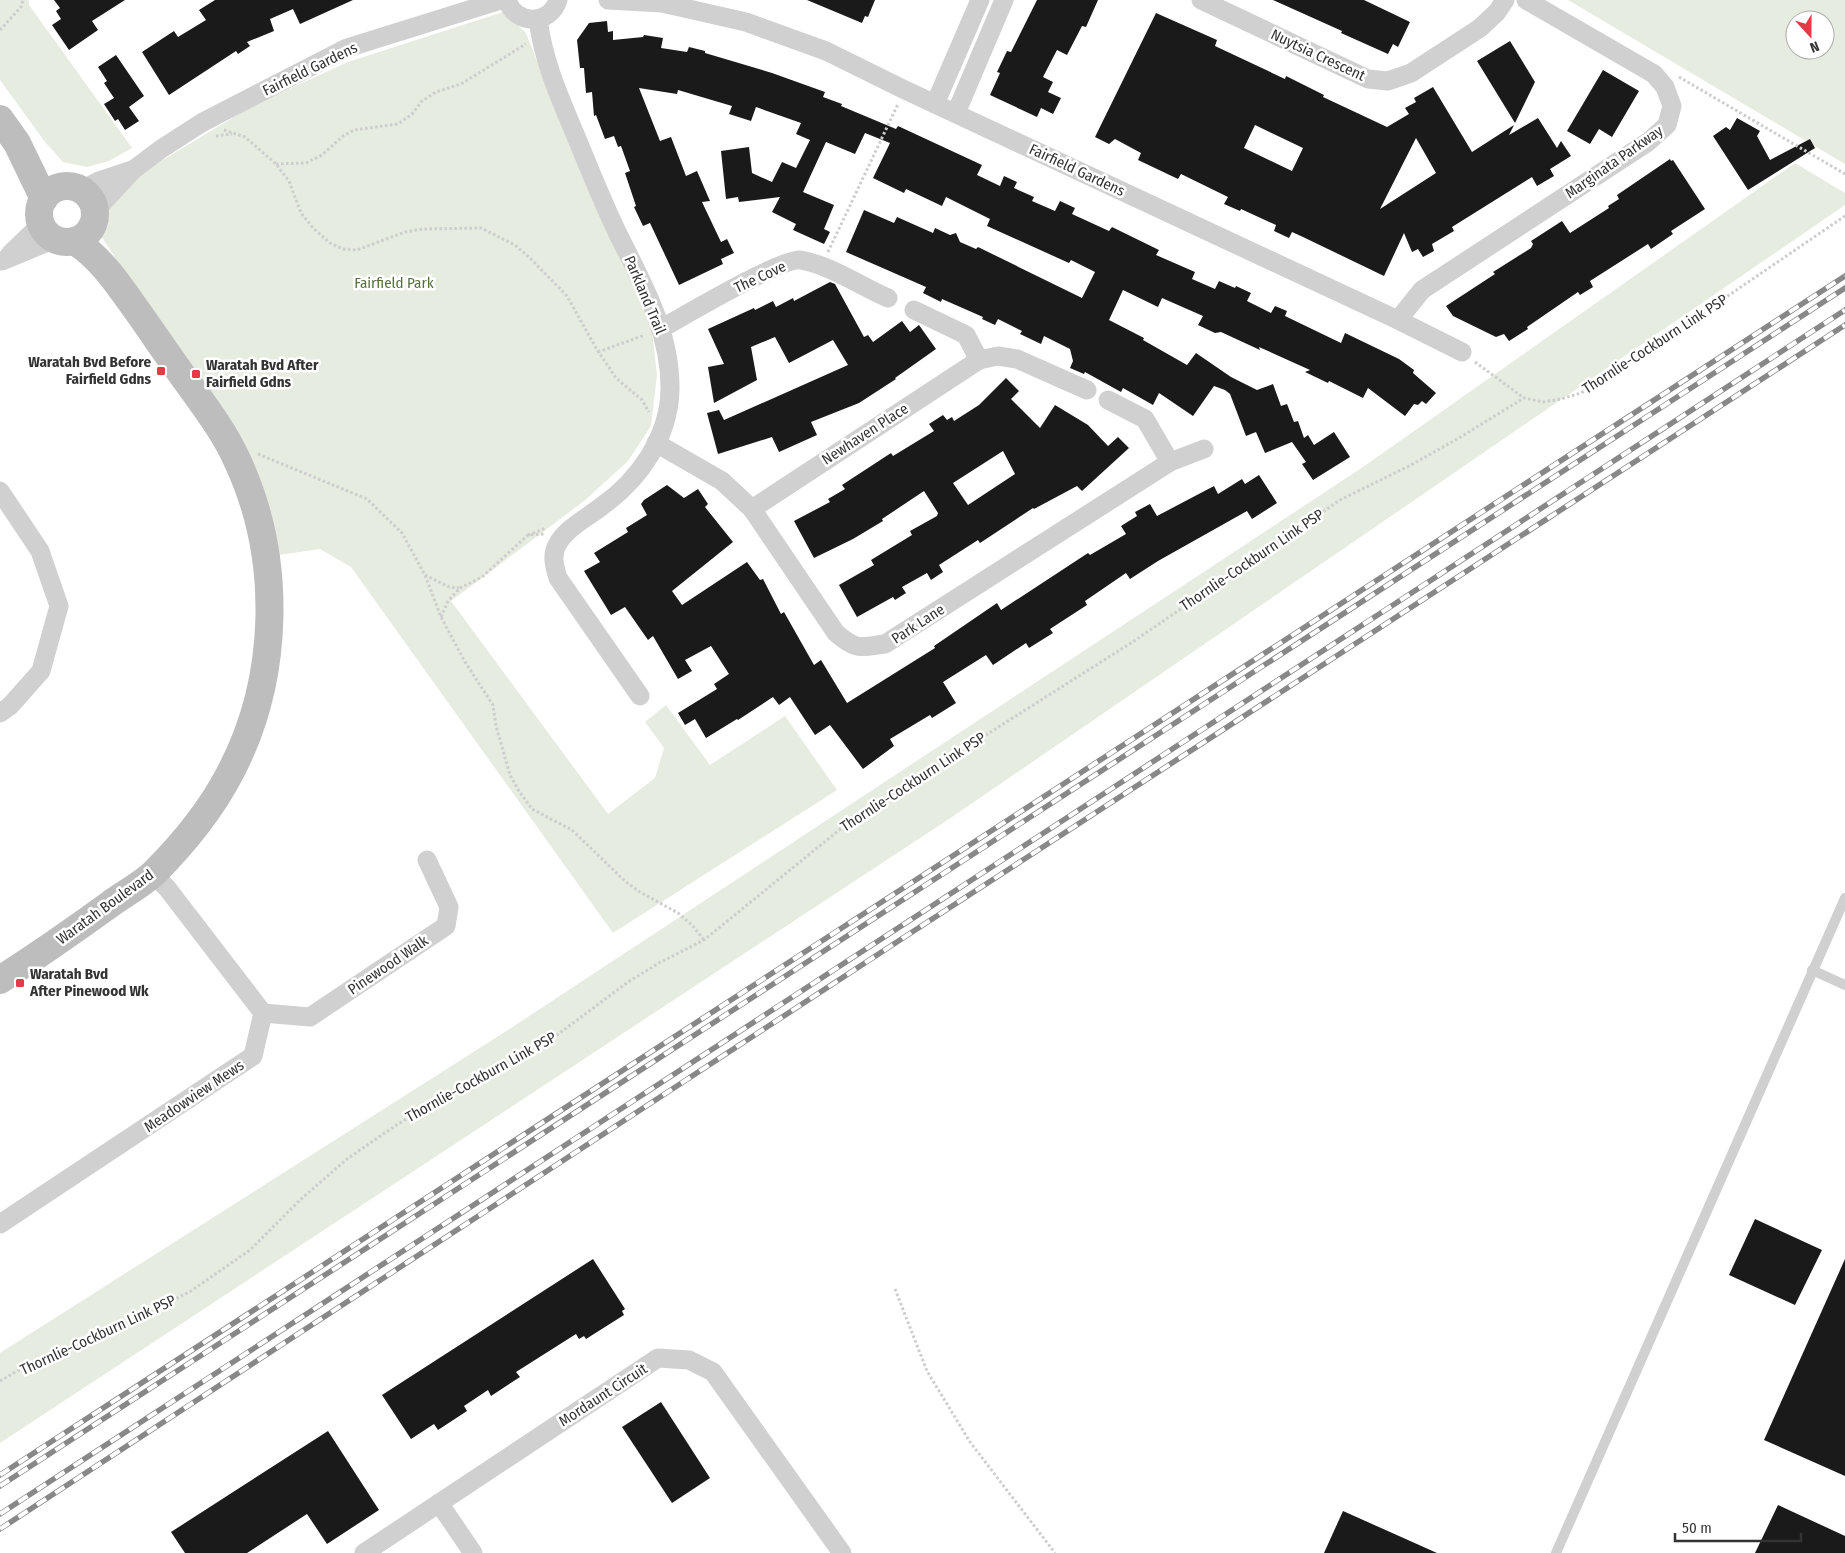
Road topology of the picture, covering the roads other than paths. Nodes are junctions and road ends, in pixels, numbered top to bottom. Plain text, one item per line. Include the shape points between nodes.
1 (501, 0) edge
2 (507, 0) edge
3 (558, 0) edge
4 (608, 0) edge
5 (980, 0) edge
6 (1004, 0) edge
7 (1201, 0) edge
8 (1505, 0) edge
9 (1526, 0) edge
10 (662, 1) edge
11 (538, 19) junction
12 (935, 104) junction
13 (956, 113) junction
14 (0, 119) edge
15 (17, 143) junction
16 (85, 202) junction
17 (54, 226) junction
18 (1, 262) edge
19 (115, 280) junction
20 (888, 298) dead end
21 (914, 310) dead end
22 (1398, 320) junction
23 (662, 328) junction
24 (1462, 352) road end
25 (979, 360) junction
26 (1087, 390) dead end
27 (1108, 400) dead end
28 (656, 443) junction
29 (1204, 449) dead end
30 (1170, 462) junction
31 (0, 491) edge
32 (752, 509) junction
33 (640, 696) dead end
34 (0, 713) edge
35 (427, 860) dead end
36 (153, 874) junction
37 (1845, 898) edge
38 (1812, 970) junction
39 (0, 980) edge
40 (1845, 985) edge
41 (263, 1013) junction
42 (0, 1224) edge
43 (439, 1503) junction
44 (364, 1553) edge
45 (473, 1553) edge
46 (842, 1553) edge
47 (1556, 1553) edge

1 - 16 street, Fairfield Gardens via 347,48 202,122 133,170 99,181
2 - 11 street via 519,17
3 - 11 street via 550,13
4 - 10 street, Fairfield Gardens
5 - 12 street
6 - 13 street
7 - 8 street, Nuytsia Crescent via 1368,79 1388,81 1411,73 1480,28
9 - 22 street, Marginata Parkway via 1654,74 1665,87 1672,106 1667,125 1641,146 1422,290
10 - 12 street, Fairfield Gardens via 753,24 826,51
11 - 23 street, Parkland Trail via 550,75 601,198
12 - 13 street, Fairfield Gardens
13 - 22 street, Fairfield Gardens
14 - 15 street, Waratah Boulevard
15 - 16 street, Waratah Boulevard
15 - 17 street, Waratah Boulevard
16 - 17 street via 87,234
16 - 17 street via 55,189
16 - 19 street, Waratah Boulevard
17 - 18 street
17 - 19 street, Waratah Boulevard via 84,247
19 - 36 street, Waratah Boulevard via 215,421 237,459 262,535 270,602 270,631 262,682 253,720 242,747 205,815
20 - 23 street, The Cove via 822,266 799,260 768,270
21 - 25 street via 966,335
22 - 24 street, Fairfield Gardens
23 - 28 street, Parkland Trail via 668,354 670,391 664,426
25 - 26 street, Newhaven Place via 998,356 1017,359
25 - 32 street, Newhaven Place
27 - 30 street via 1145,419
28 - 32 street, Park Lane via 722,481
28 - 33 street, Parkland Trail via 640,471 610,500 567,532 556,546 554,561 558,578
29 - 30 street, Park Lane
30 - 32 street, Park Lane via 885,644 866,647 850,645 836,633
31 - 34 street via 40,550 59,606 41,671
35 - 41 street, Pinewood Walk via 449,907 446,926 310,1017
36 - 39 street, Waratah Boulevard
36 - 41 street
37 - 38 lane
38 - 40 lane
38 - 47 lane
41 - 42 street, Meadowview Mews via 253,1056
43 - 44 street, Mordaunt Circuit
43 - 45 street
43 - 46 street, Mordaunt Circuit via 658,1358 689,1360 713,1372

